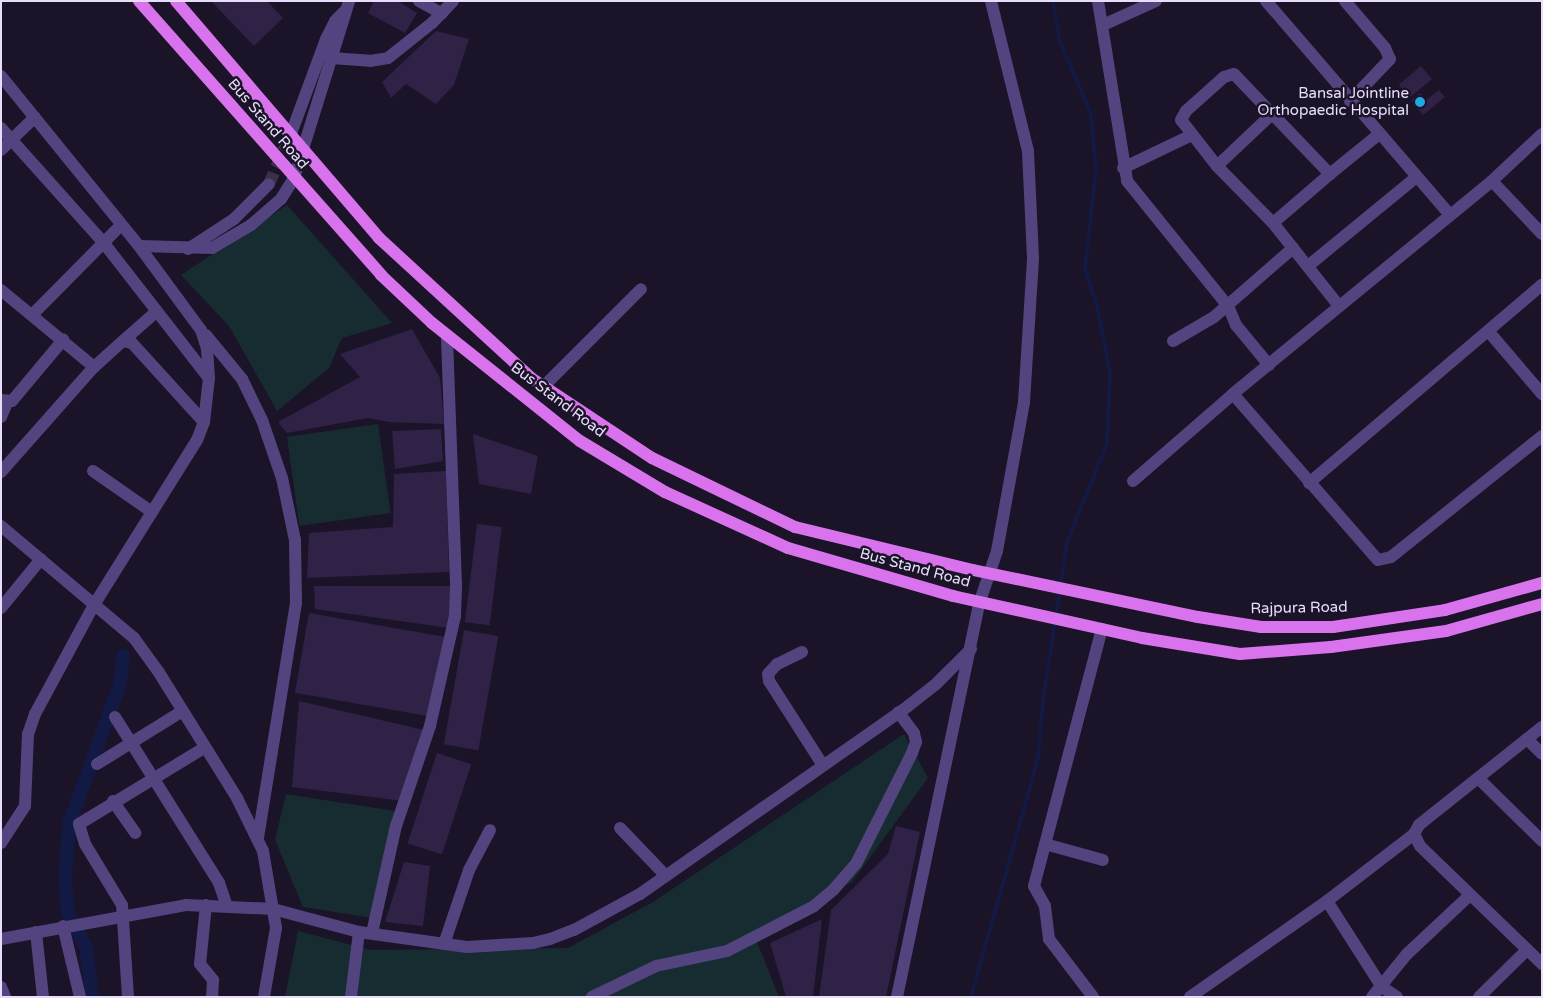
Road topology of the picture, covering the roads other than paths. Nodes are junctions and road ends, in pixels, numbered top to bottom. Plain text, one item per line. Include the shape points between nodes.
1 (139, 1) edge
2 (176, 1) edge
3 (419, 1) edge
4 (453, 1) edge
5 (990, 1) edge
6 (1098, 1) edge
7 (1156, 1) edge
8 (1266, 1) edge
9 (1345, 1) edge
10 (347, 6) edge
11 (442, 14) junction
12 (1103, 25) junction
13 (331, 58) junction
14 (1, 76) edge
15 (1350, 101) junction
16 (1273, 113) junction
17 (35, 117) junction
18 (1, 128) edge
19 (292, 131) tunnel mouth
20 (1542, 134) edge
21 (1192, 135) junction
22 (1378, 135) junction
23 (12, 140) junction
24 (301, 149) junction
25 (1, 150) edge
26 (1217, 166) junction
27 (1123, 168) junction
28 (1330, 174) junction
29 (294, 178) junction
30 (1415, 178) junction
31 (1492, 181) junction
32 (269, 184) tunnel mouth
33 (1449, 214) junction
34 (1273, 223) junction
35 (120, 226) junction
36 (1542, 234) edge
37 (103, 242) junction
38 (139, 246) junction
39 (188, 248) junction
40 (1293, 248) junction
41 (1308, 266) junction
42 (1542, 285) edge
43 (641, 289) dead end
44 (1, 290) edge
45 (1228, 306) junction
46 (1339, 306) junction
47 (157, 311) junction
48 (33, 314) junction
49 (201, 330) junction
50 (1489, 332) junction
51 (447, 335) junction
52 (63, 340) junction
53 (123, 341) junction
54 (1173, 341) dead end
55 (1269, 365) junction
56 (94, 367) junction
57 (209, 378) junction
58 (544, 386) junction
59 (1233, 394) junction
60 (1542, 394) edge
61 (4, 401) edge
62 (1, 417) edge
63 (204, 422) junction
64 (1542, 436) edge
65 (93, 471) dead end
66 (1, 472) edge
67 (1133, 481) dead end
68 (1309, 483) junction
69 (152, 512) junction
70 (1, 526) edge
71 (41, 559) junction
72 (989, 573) junction
73 (1542, 583) edge
74 (1086, 592) joint
75 (980, 601) junction
76 (94, 603) junction
77 (1542, 604) edge
78 (1, 608) edge
79 (1102, 629) junction
80 (972, 649) junction
81 (802, 652) dead end
82 (181, 712) junction
83 (898, 712) junction
84 (115, 717) dead end
85 (1542, 727) edge
86 (1527, 740) junction
87 (132, 744) junction
88 (204, 748) junction
89 (1542, 754) edge
90 (97, 764) dead end
91 (822, 764) junction
92 (153, 778) junction
93 (1478, 778) junction
94 (113, 801) junction
95 (620, 828) dead end
96 (490, 830) dead end
97 (135, 833) dead end
98 (1414, 834) junction
99 (258, 837) junction
100 (1542, 841) edge
101 (1, 843) edge
102 (1045, 844) junction
103 (1103, 860) dead end
104 (666, 876) junction
105 (1470, 895) junction
106 (1327, 901) junction
107 (206, 905) junction
108 (226, 906) junction
109 (273, 908) junction
110 (124, 914) junction
111 (63, 926) junction
112 (36, 932) junction
113 (359, 932) junction
114 (372, 933) junction
115 (1, 939) edge
116 (444, 944) junction
117 (1527, 950) junction
118 (1542, 964) edge
119 (1382, 987) junction
120 (1, 988) edge
121 (1086, 995) edge
122 (5, 997) edge
123 (43, 997) edge
124 (80, 997) edge
125 (128, 997) edge
126 (212, 997) edge
127 (264, 997) edge
128 (351, 997) edge
129 (592, 997) edge
130 (897, 997) edge
131 (1190, 997) edge
132 (1372, 997) edge
133 (1397, 997) edge
134 (1479, 997) edge

1 - 29 main road, Bus Stand Road
2 - 24 main road, Bus Stand Road
3 - 11 street
4 - 11 street
5 - 72 street via 1028,151 1033,258 1024,402 997,551
6 - 12 street
7 - 12 street
8 - 15 street
9 - 15 street via 1385,48 1390,60
10 - 13 street
10 - 19 street via 329,30
11 - 13 street via 388,58 370,61
12 - 27 street
13 - 24 street
14 - 17 street
15 - 22 street
16 - 21 street via 1238,76 1230,74 1183,114 1183,124
16 - 26 street
16 - 28 street
17 - 23 street
17 - 35 street
18 - 23 street
20 - 31 street
21 - 26 street
21 - 27 street
22 - 28 street
22 - 30 street
23 - 25 street
23 - 37 street
24 - 29 street
24 - 58 main road, Bus Stand Road via 379,238 447,303
26 - 34 street
27 - 45 street via 1132,190
28 - 34 street
29 - 39 street via 273,207 224,244 212,248
29 - 51 main road, Bus Stand Road via 381,275
30 - 33 street
30 - 41 street
31 - 33 street
31 - 36 street
32 - 39 street via 234,219
33 - 46 street
34 - 40 street
35 - 37 street
35 - 38 street
37 - 47 street
37 - 48 street
38 - 39 street
38 - 49 street
40 - 41 street
40 - 45 street
41 - 46 street
42 - 50 street
43 - 58 street
44 - 48 street
45 - 54 street
45 - 55 street via 1236,325
46 - 55 street
47 - 53 street
47 - 57 street
48 - 52 street
49 - 57 street via 208,349
49 - 99 street via 250,392 280,470 295,540 296,603
50 - 60 street
50 - 68 street
51 - 75 main road, Bus Stand Road via 580,441 665,492 788,548 886,578
51 - 114 street via 455,616 430,726 396,826
52 - 56 street
52 - 61 street
53 - 56 street
53 - 63 street via 132,343
55 - 59 street
56 - 66 street
57 - 63 street
58 - 72 main road, Bus Stand Road via 652,458 795,526
59 - 67 street
59 - 68 street
61 - 62 street
63 - 69 street via 197,440
64 - 68 street via 1385,561 1371,556
65 - 69 street
69 - 76 street
70 - 71 street
71 - 76 street
71 - 78 street
72 - 74 main road, Bus Stand Road
72 - 75 street
73 - 74 main road, Rajpura Road via 1446,610 1333,626 1261,627 1198,618
75 - 79 main road, Bus Stand Road
75 - 80 street
76 - 82 street via 134,638 158,671
76 - 101 street via 35,714 28,734 25,806
77 - 79 main road, Bus Stand Road via 1446,631 1331,647 1240,654
79 - 102 street
80 - 83 street via 935,685
80 - 130 street
81 - 91 street via 777,664 768,674 769,681
82 - 87 street
82 - 88 street
83 - 91 street
83 - 129 street via 914,733 916,742 856,864 834,889 806,911 727,950 656,966
84 - 87 street
85 - 86 street
86 - 89 street
86 - 93 street
87 - 90 street
87 - 92 street
88 - 92 street
88 - 99 street
91 - 104 street
92 - 94 street
92 - 108 street via 219,883
93 - 98 street via 1419,825
93 - 100 street
94 - 97 street
94 - 110 street via 81,821 78,828
95 - 104 street
96 - 116 street via 468,870
98 - 105 street via 1420,846
98 - 106 street
99 - 109 street via 268,869
102 - 103 street
102 - 121 street via 1034,886 1045,906 1046,932
104 - 116 street via 624,903 550,938 495,947
105 - 117 street
105 - 119 street via 1407,954
106 - 119 street
106 - 131 street
107 - 108 street
107 - 110 street via 155,908
107 - 126 street via 200,964 213,980
108 - 109 street
109 - 113 street
109 - 127 street via 276,937
110 - 111 street
110 - 125 street
111 - 112 street
111 - 124 street
112 - 115 street
112 - 123 street
113 - 114 street
113 - 128 street
114 - 116 street
117 - 118 street
117 - 134 street
119 - 132 street
119 - 133 street
120 - 122 street

